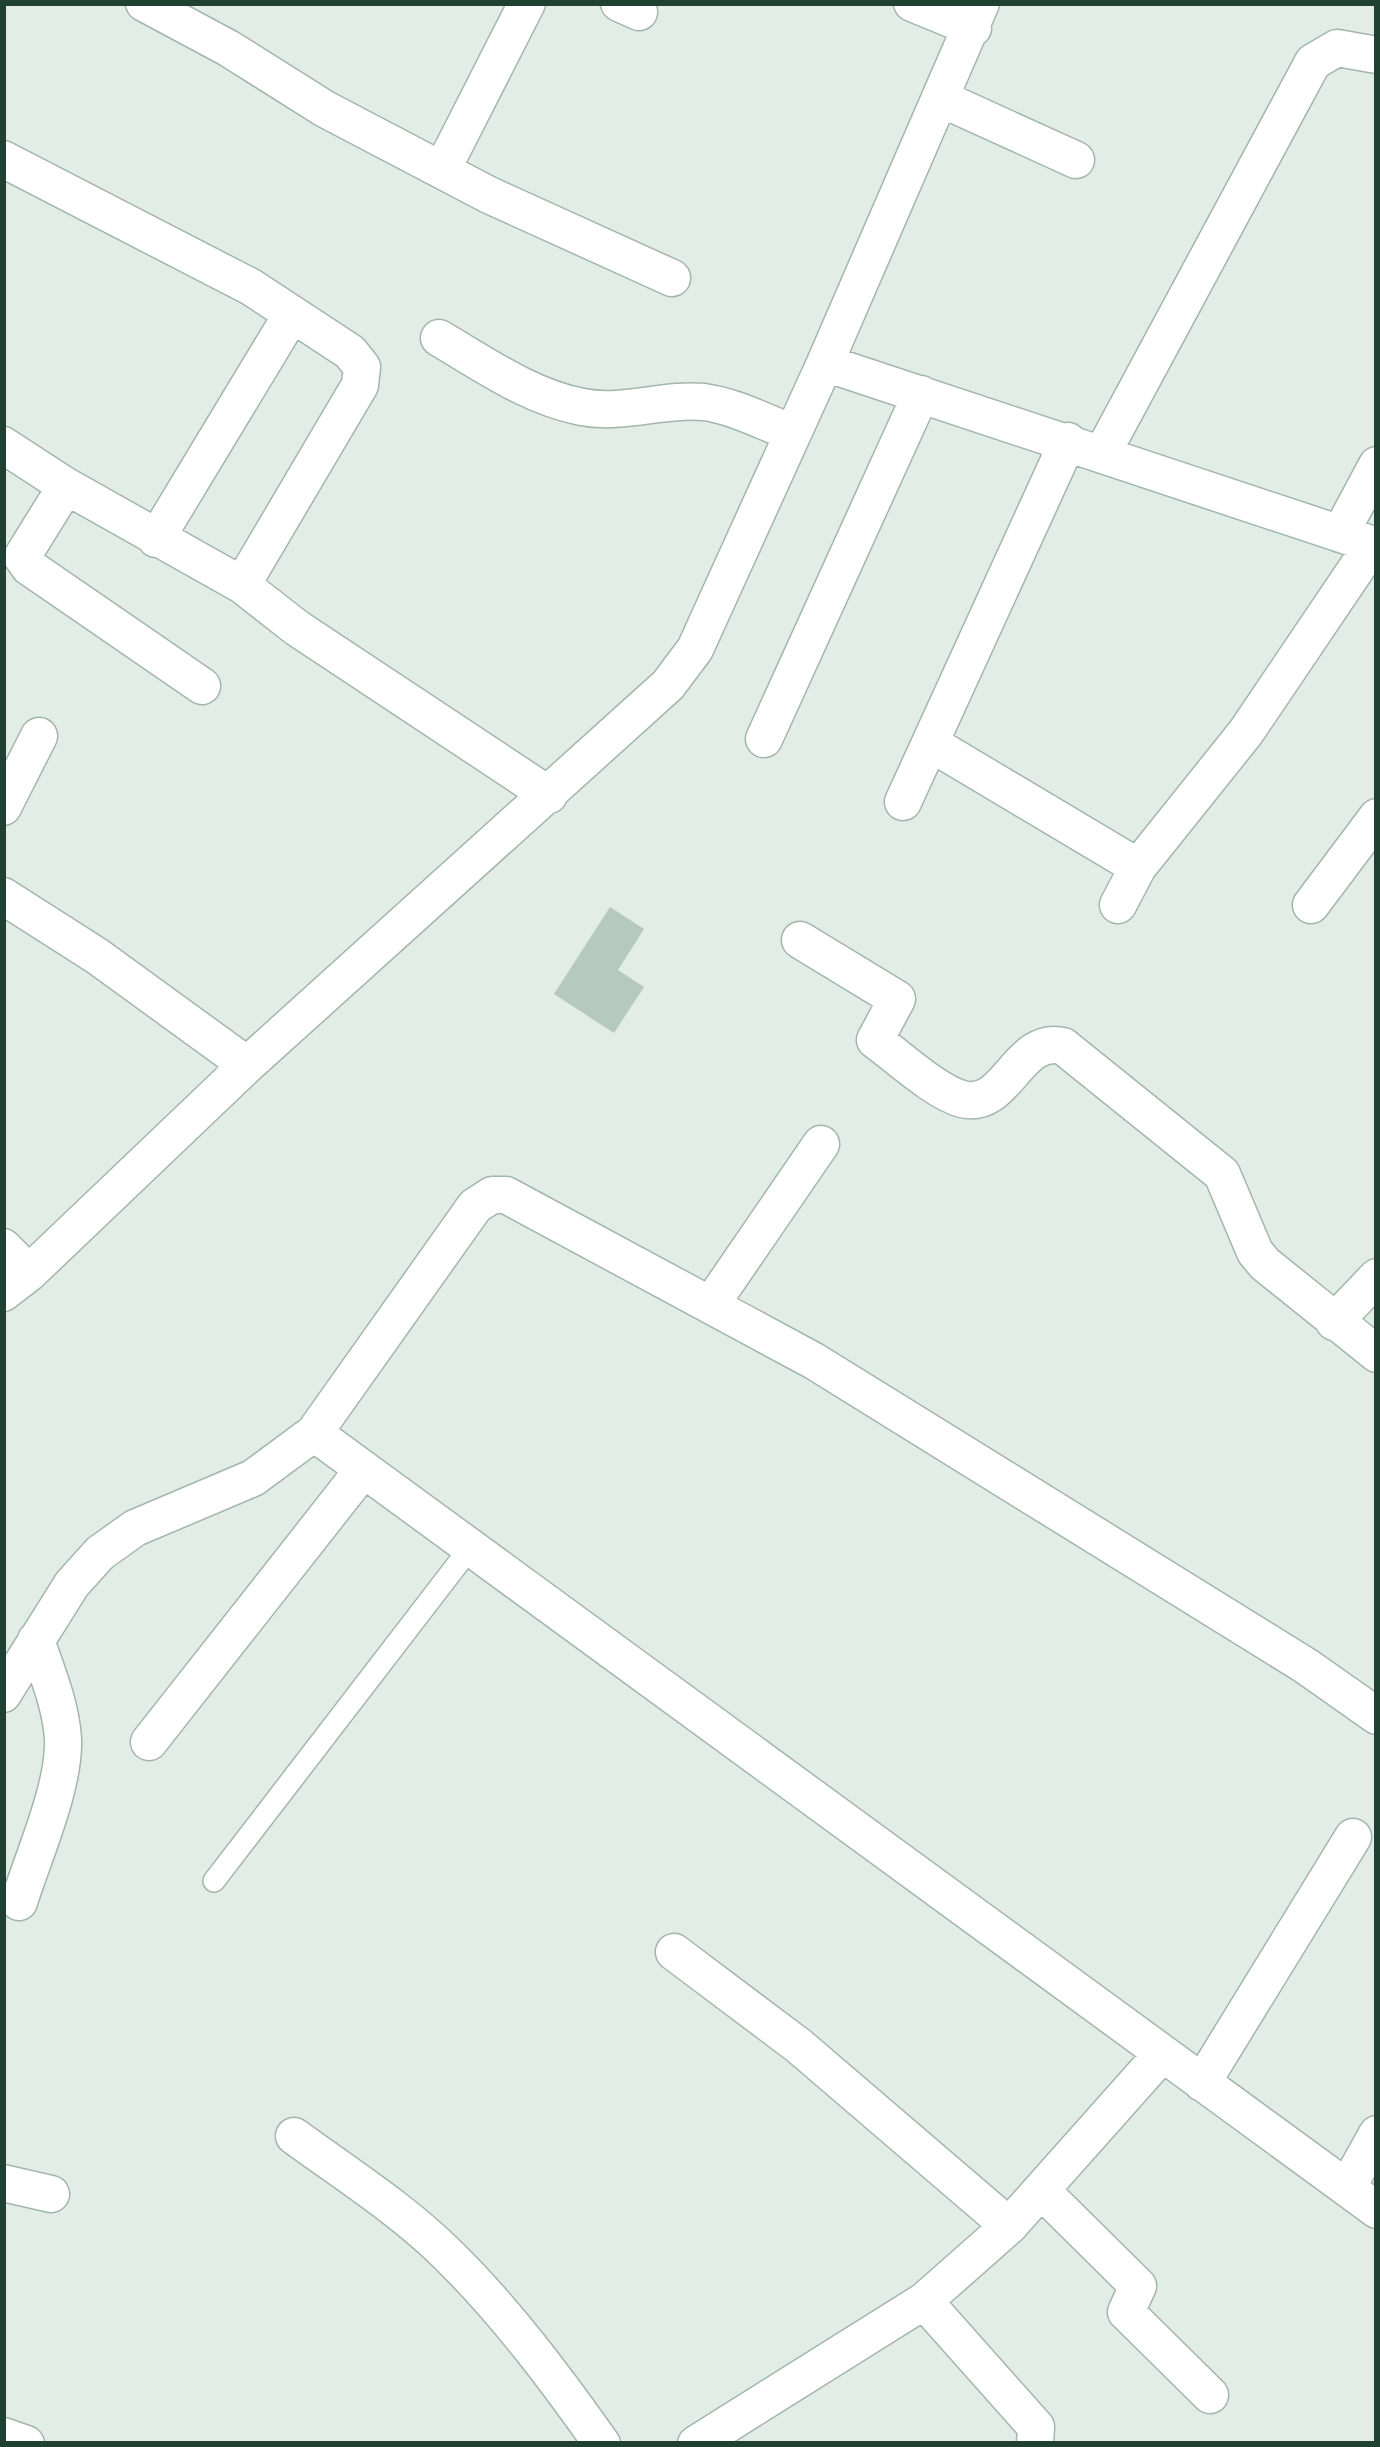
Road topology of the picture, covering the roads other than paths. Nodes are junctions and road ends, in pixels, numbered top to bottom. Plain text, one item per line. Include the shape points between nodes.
1 (144, 3) edge
2 (527, 3) edge
3 (912, 3) edge
4 (977, 16) edge
5 (1377, 55) edge
6 (942, 99) junction
7 (3, 158) edge
8 (1076, 160) dead end
9 (442, 170) junction
10 (672, 278) dead end
11 (292, 314) junction
12 (439, 338) dead end
13 (825, 363) junction
14 (921, 394) junction
15 (793, 433) junction
16 (1068, 441) junction
17 (3, 445) edge
18 (1103, 452) junction
19 (1377, 465) edge
20 (66, 486) junction
21 (157, 539) junction
22 (1363, 541) edge
23 (242, 585) junction
24 (202, 686) dead end
25 (39, 736) dead end
26 (764, 739) dead end
27 (930, 743) junction
28 (549, 795) junction
29 (903, 802) dead end
30 (3, 807) edge
31 (1377, 817) edge
32 (1138, 868) junction
33 (3, 896) edge
34 (1118, 905) dead end
35 (1311, 905) dead end
36 (800, 940) dead end
37 (247, 1065) junction
38 (821, 1144) dead end
39 (12, 1271) edge
40 (1377, 1277) edge
41 (712, 1303) junction
42 (1334, 1322) junction
43 (1377, 1354) edge
44 (314, 1433) junction
45 (363, 1470) junction
46 (470, 1548) junction
47 (36, 1640) junction
48 (3, 1694) edge
49 (1377, 1716) edge
50 (149, 1742) dead end
51 (1353, 1837) dead end
52 (214, 1881) dead end
53 (20, 1902) dead end
54 (674, 1952) dead end
55 (1162, 2054) junction
56 (1202, 2083) junction
57 (1377, 2134) edge
58 (294, 2136) dead end
59 (3, 2183) edge
60 (1042, 2190) junction
61 (51, 2194) dead end
62 (1362, 2199) edge
63 (1009, 2226) junction
64 (924, 2300) junction
65 (1210, 2395) dead end
66 (3, 2436) edge
67 (26, 2444) edge
68 (602, 2444) edge
69 (696, 2444) edge
70 (1035, 2444) edge

1 - 9 street
2 - 9 street
3 - 4 street
4 - 6 street
5 - 18 street via 1337,48 1313,62
6 - 8 street
6 - 13 street
7 - 11 street
9 - 10 street
11 - 21 street
11 - 23 street via 350,352 362,367 360,385
12 - 15 street via 547,398 584,408 700,402
13 - 14 street
13 - 15 street
14 - 16 street
14 - 26 street
15 - 28 street via 694,649 668,685
16 - 18 street
16 - 27 street
17 - 20 street
18 - 22 street
19 - 22 street
20 - 21 street
20 - 24 street via 22,557
21 - 23 street
22 - 32 street via 1246,732
23 - 28 street
25 - 30 street
27 - 29 street
27 - 32 street
28 - 37 street
31 - 35 street
32 - 34 street
33 - 37 street
36 - 42 street via 897,999 875,1040 956,1098 991,1094 1035,1048 1063,1046 1222,1174 1255,1252
37 - 39 street
38 - 41 street
40 - 42 street
41 - 44 street via 506,1195 492,1196 475,1206
41 - 49 street
42 - 43 street
44 - 45 street
44 - 47 street via 253,1478 135,1528 100,1553
45 - 46 street
45 - 50 street
46 - 52 lane
46 - 55 street
47 - 48 street
47 - 53 street via 63,1744
51 - 56 street
54 - 63 street
55 - 56 street
55 - 60 street
56 - 62 street
57 - 62 street
58 - 68 street via 450,2256
59 - 61 street
60 - 63 street
60 - 65 street via 1138,2286 1126,2312
63 - 64 street
64 - 69 street
64 - 70 street via 1036,2427
66 - 67 street

